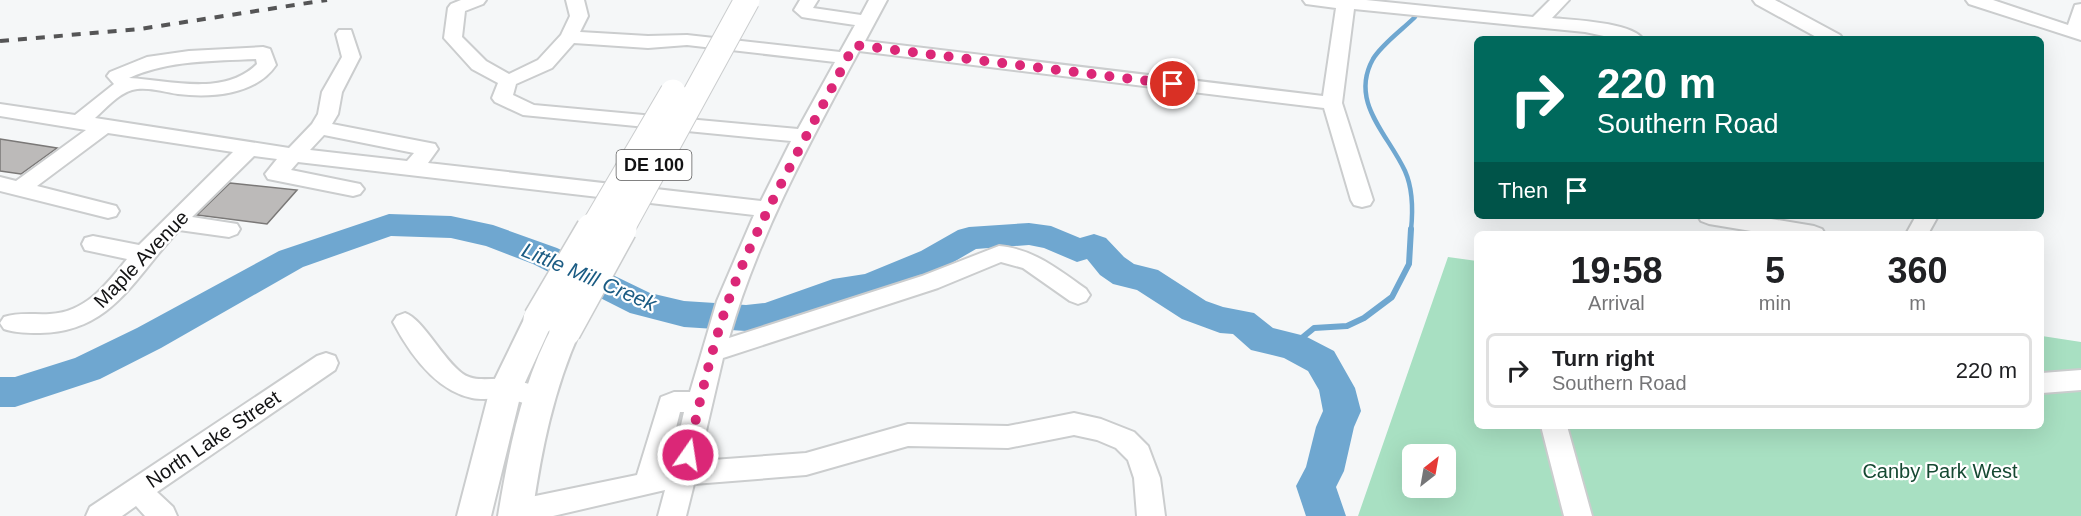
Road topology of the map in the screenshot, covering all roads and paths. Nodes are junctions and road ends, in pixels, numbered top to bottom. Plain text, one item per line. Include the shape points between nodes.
1 (477, 0) edge
2 (575, 0) edge
3 (728, 0) edge
4 (747, 0) edge
5 (809, 0) edge
6 (878, 0) edge
7 (1312, 0) edge
8 (1560, 0) edge
9 (1762, 0) edge
10 (1975, 0) edge
11 (1346, 2) edge
12 (2081, 9) edge
13 (1520, 20) junction
14 (867, 21) junction
15 (1538, 22) junction
16 (345, 34) dead end
17 (2078, 34) edge
18 (1523, 36) edge
19 (1627, 36) edge
20 (1828, 36) edge
21 (568, 37) junction
22 (850, 52) junction
23 (508, 81) junction
24 (125, 85) junction
25 (1332, 103) junction
26 (0, 110) edge
27 (79, 122) junction
28 (104, 126) junction
29 (320, 128) junction
30 (805, 136) junction
31 (249, 149) junction
32 (293, 155) junction
33 (412, 169) junction
34 (10, 186) edge
35 (353, 189) dead end
36 (1362, 200) dead end
37 (768, 209) junction
38 (108, 211) dead end
39 (1726, 219) edge
40 (176, 222) junction
41 (229, 229) dead end
42 (1796, 231) edge
43 (93, 244) dead end
44 (144, 254) junction
45 (1078, 295) dead end
46 (405, 322) dead end
47 (12, 323) dead end
48 (552, 325) junction
49 (713, 352) junction
50 (326, 363) dead end
51 (2081, 380) edge
52 (2044, 383) edge
53 (521, 392) junction
54 (700, 402) junction
55 (1555, 429) edge
56 (684, 473) junction
57 (648, 484) junction
58 (138, 490) junction
59 (515, 514) edge
60 (100, 516) edge
61 (163, 516) edge
62 (474, 516) edge
63 (672, 516) edge
64 (1151, 516) edge
65 (1578, 516) edge

1 - 23 street via 457,8 453,38 480,65
2 - 21 street via 579,16
3 - 48 main road, DE 100, bridge
4 - 48 main road, DE 100, bridge
5 - 14 street via 803,10 808,13
6 - 14 street
7 - 11 street
8 - 15 street
9 - 20 street
10 - 17 street
11 - 13 street
11 - 25 street
12 - 17 street
13 - 15 street
13 - 18 street
14 - 22 street
15 - 19 street
16 - 29 street via 351,57 332,92 328,114
21 - 22 street via 648,42 687,39
21 - 23 street via 545,64
22 - 25 street
22 - 30 street
23 - 30 street via 502,98 530,111
24 - 24 street via 186,89 232,86 257,77 267,65 263,53 147,63 117,76
24 - 27 street
25 - 36 street
26 - 27 street
27 - 28 street
28 - 31 street
28 - 34 street
29 - 32 street
29 - 33 street via 428,149
30 - 37 street
31 - 32 street
31 - 40 street, Maple Avenue
32 - 33 street
32 - 35 street via 275,174
33 - 37 street
34 - 38 street
37 - 49 street via 724,313
39 - 42 street
40 - 41 street
40 - 44 street, Maple Avenue
43 - 44 street
44 - 47 street, Maple Avenue via 117,290 88,314 56,322
45 - 49 street via 1020,258 999,254 930,282
46 - 53 street via 433,361 455,382 474,388
48 - 53 main road, DE 100 via 552,358
49 - 54 street
50 - 58 street, North Lake Street
51 - 52 street
53 - 59 main road, DE 100 via 527,440
53 - 62 main road, DE 100
54 - 56 street
54 - 57 street via 670,404
55 - 65 street
56 - 57 street
56 - 63 street
56 - 64 street via 806,464 908,435 1008,437 1074,424 1125,440 1139,454 1147,478
57 - 59 street
58 - 60 street, North Lake Street
58 - 61 street

